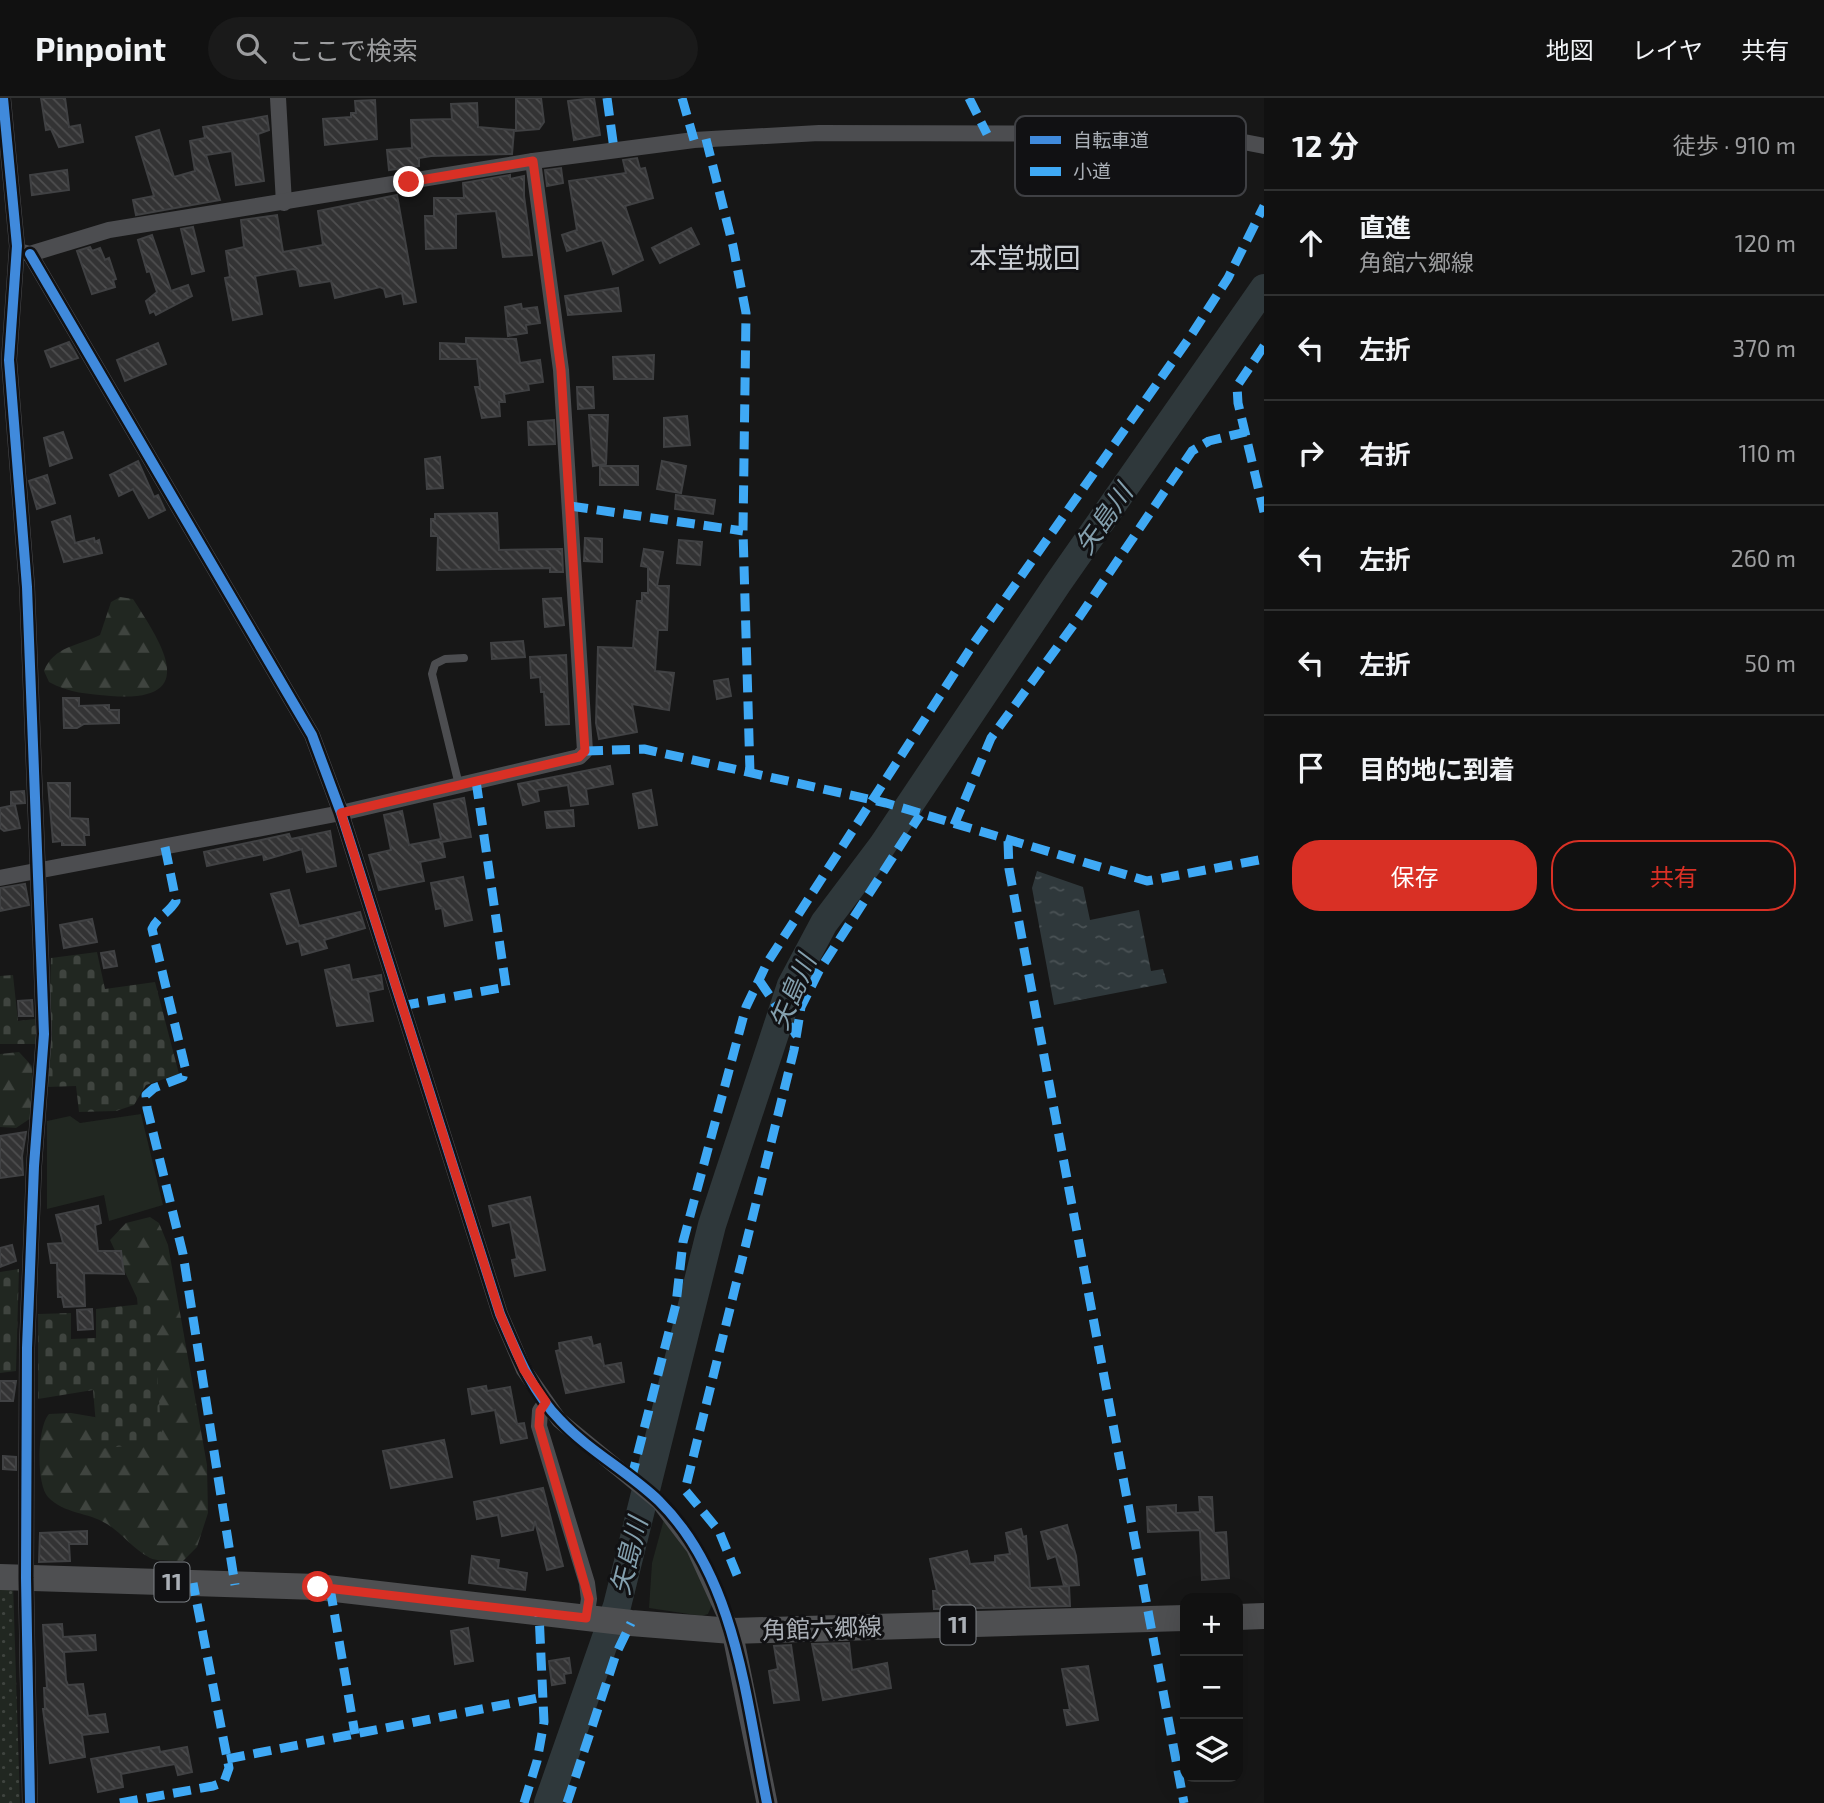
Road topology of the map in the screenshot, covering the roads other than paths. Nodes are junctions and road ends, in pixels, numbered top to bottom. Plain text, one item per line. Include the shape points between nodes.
1 (3, 98) edge
2 (278, 98) edge
3 (1015, 134) edge
4 (1246, 143) edge
5 (1264, 146) edge
6 (533, 161) junction
7 (5, 170) edge
8 (284, 203) junction
9 (23, 252) junction
10 (464, 658) dead end
11 (459, 785) junction
12 (341, 813) junction
13 (37, 870) junction
14 (0, 877) edge
15 (546, 1402) junction
16 (13, 1577) edge
17 (1264, 1616) edge
18 (1243, 1617) edge
19 (590, 1618) junction
20 (1180, 1618) edge
21 (732, 1631) junction
22 (30, 1803) edge
23 (766, 1803) edge

1 - 7 street
2 - 8 street
3 - 6 street via 819,133 694,140
4 - 5 street
6 - 8 street
6 - 11 street via 561,370 585,751 579,757
7 - 9 street
8 - 9 street via 109,230
9 - 12 street via 312,735
9 - 13 street via 9,360 27,587
10 - 11 lane via 435,664 432,674
11 - 12 street
12 - 13 street
12 - 15 street via 500,1314 524,1370
13 - 14 street
13 - 16 street via 44,1034
15 - 19 street via 539,1426 587,1583
15 - 21 street via 559,1420 659,1502 694,1548
16 - 19 main road, 角館六郷線 / 11 via 318,1587
16 - 22 street
17 - 18 main road
19 - 21 main road, 角館六郷線 / 11
20 - 21 main road, 角館六郷線 / 11
21 - 23 street

